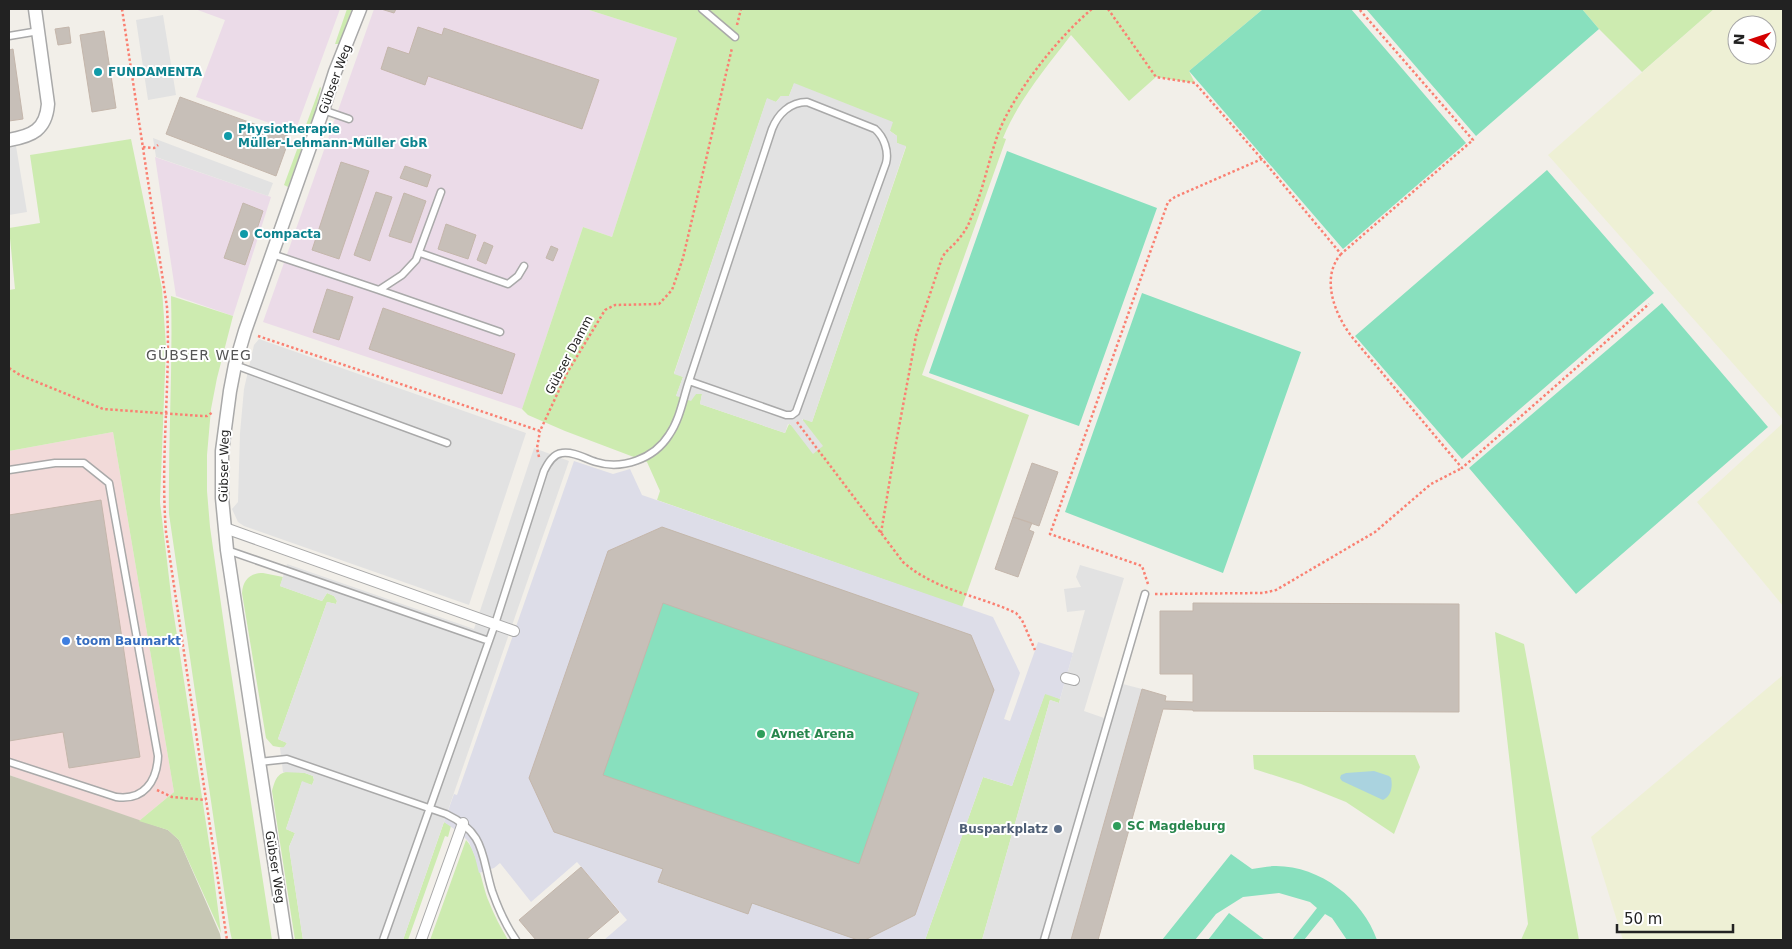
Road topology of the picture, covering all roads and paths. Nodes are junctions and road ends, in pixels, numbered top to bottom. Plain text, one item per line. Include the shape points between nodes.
1 (35, 9) edge
2 (122, 9) edge
3 (360, 9) edge
4 (702, 9) edge
5 (741, 9) edge
6 (1092, 9) edge
7 (1108, 9) edge
8 (1359, 9) edge
9 (39, 31) junction
10 (9, 36) edge
11 (735, 38) junction
12 (323, 110) junction
13 (349, 119) dead end
14 (11, 140) edge
15 (158, 145) dead end
16 (143, 147) junction
17 (1262, 158) junction
18 (441, 192) dead end
19 (420, 253) junction
20 (272, 254) junction
21 (1340, 254) junction
22 (524, 266) dead end
23 (379, 290) junction
24 (1648, 304) dead end
25 (245, 331) junction
26 (500, 332) dead end
27 (235, 365) junction
28 (9, 368) edge
29 (689, 381) junction
30 (227, 412) junction
31 (166, 414) junction
32 (792, 415) junction
33 (540, 431) junction
34 (447, 443) dead end
35 (1462, 468) junction
36 (9, 470) edge
37 (544, 470) junction
38 (225, 528) junction
39 (881, 533) junction
40 (227, 550) junction
41 (1145, 594) junction
42 (495, 624) junction
43 (514, 631) dead end
44 (489, 641) junction
45 (1035, 650) dead end
46 (9, 762) edge
47 (259, 762) junction
48 (149, 786) junction
49 (206, 800) junction
50 (430, 809) junction
51 (462, 823) junction
52 (227, 940) edge
53 (286, 940) edge
54 (383, 940) edge
55 (421, 940) edge
56 (516, 940) edge
57 (1044, 940) edge

1 - 9 street
2 - 16 path
3 - 12 street, Gübser Weg
4 - 11 lane
5 - 11 path, Gübser Damm
6 - 39 path via 1060,39 1008,112 972,216 964,232 942,258 916,336
7 - 17 path via 1156,77 1195,83
8 - 21 path via 1473,140
9 - 10 lane
9 - 14 street via 48,104 46,119 29,135
11 - 33 path, Gübser Damm via 683,258 672,290 659,304 615,305 605,310 567,373
12 - 13 lane
12 - 20 street, Gübser Weg
15 - 16 path
16 - 31 path via 167,307
17 - 21 path
17 - 41 path via 1175,197 1167,204 1050,534 1142,566 1148,583
18 - 19 lane
19 - 22 lane via 508,284
19 - 23 lane via 402,275
20 - 23 lane
20 - 25 street, Gübser Weg
21 - 35 path via 1332,270 1331,287 1342,322
23 - 26 lane
24 - 35 path
25 - 27 street, Gübser Weg
25 - 33 path
27 - 30 street, Gübser Weg
27 - 34 lane
28 - 31 path via 103,409
29 - 32 lane
29 - 32 lane via 774,125 792,105 809,102 875,128 884,142 887,158 798,407
29 - 37 lane via 671,433 646,456 634,462 614,465 563,453 555,456
30 - 31 path via 212,412 207,416
30 - 38 street, Gübser Weg via 222,475
31 - 49 path via 166,532
32 - 39 path
33 - 37 path via 538,453
35 - 41 path via 1431,484 1374,532 1276,590 1263,593
36 - 48 lane via 55,462 84,463 108,484 156,743 157,768
37 - 42 lane
38 - 40 street, Gübser Weg
38 - 42 street
39 - 45 path via 903,562 923,578 1016,613
40 - 44 lane
40 - 47 street, Gübser Weg
41 - 57 lane
42 - 43 street
42 - 44 lane
44 - 50 lane
46 - 48 lane via 116,797 135,796
47 - 50 lane via 288,759
47 - 53 street, Gübser Weg
48 - 49 path via 172,798
49 - 52 path
50 - 51 lane
50 - 54 lane
51 - 55 street
51 - 56 lane via 473,832 481,847 494,897

